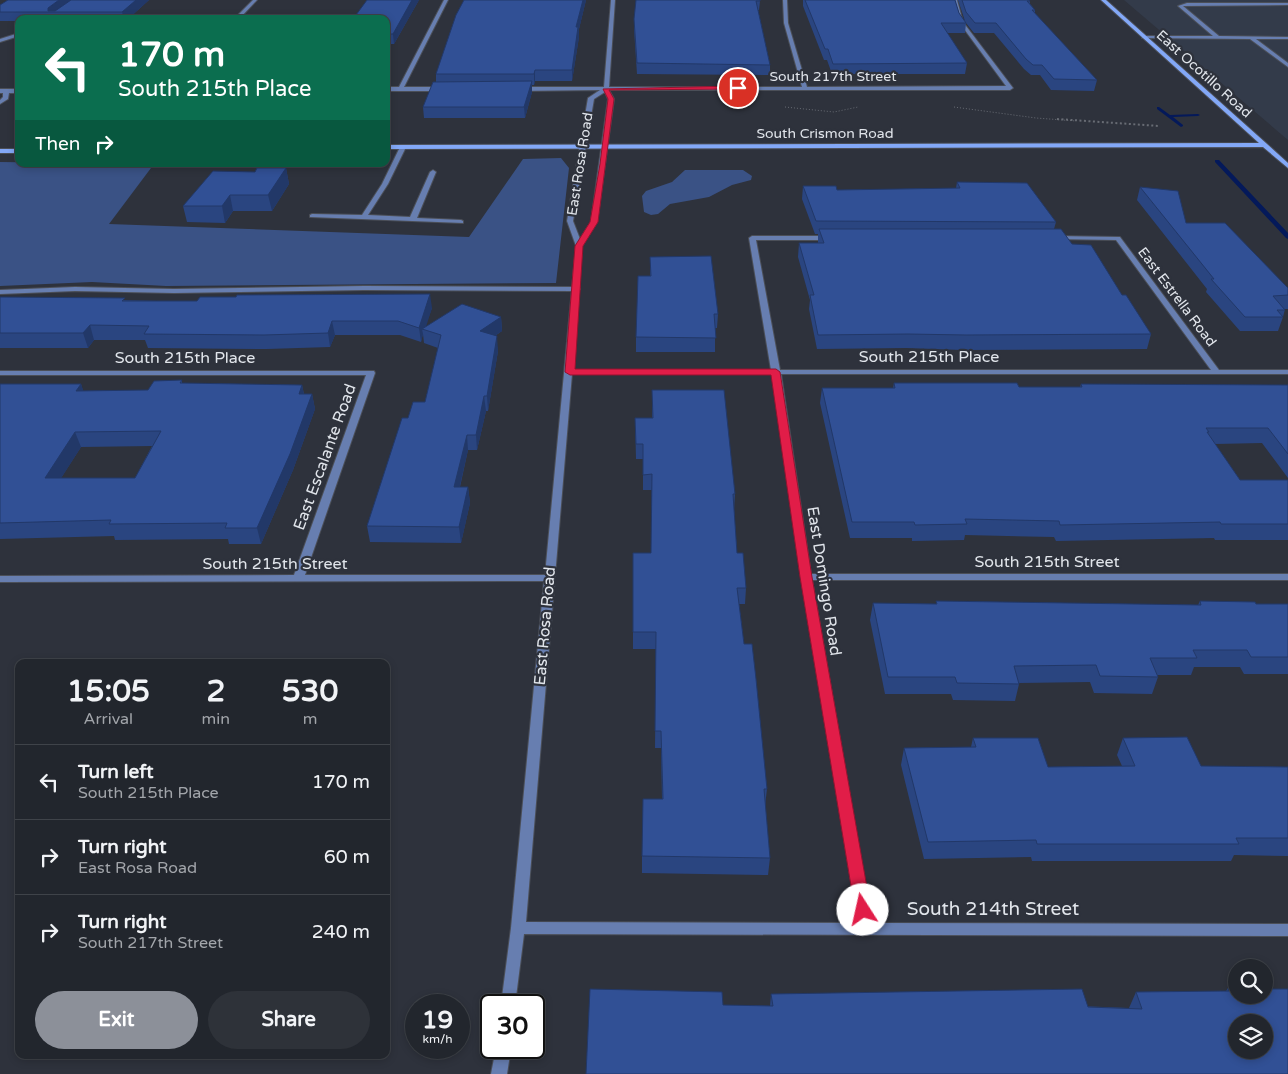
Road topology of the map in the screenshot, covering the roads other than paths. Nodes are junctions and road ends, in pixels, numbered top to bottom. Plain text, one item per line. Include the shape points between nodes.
1 (255, 0) edge
2 (446, 0) edge
3 (612, 0) edge
4 (785, 0) edge
5 (954, 0) edge
6 (1103, 0) edge
7 (1288, 4) edge
8 (240, 15) edge
9 (15, 35) edge
10 (1217, 36) junction
11 (1144, 37) junction
12 (1251, 38) junction
13 (1288, 38) edge
14 (0, 41) edge
15 (1288, 65) edge
16 (805, 88) junction
17 (390, 89) edge
18 (401, 89) junction
19 (450, 89) edge
20 (508, 89) edge
21 (606, 89) junction
22 (15, 91) edge
23 (2, 92) edge
24 (0, 102) edge
25 (1265, 145) junction
26 (390, 147) edge
27 (403, 147) junction
28 (584, 147) junction
29 (606, 147) junction
30 (0, 151) edge
31 (15, 151) edge
32 (1288, 166) edge
33 (433, 172) dead end
34 (312, 216) dead end
35 (364, 218) junction
36 (413, 219) junction
37 (461, 222) dead end
38 (841, 238) edge
39 (1048, 238) edge
40 (579, 246) junction
41 (576, 289) junction
42 (0, 292) edge
43 (570, 372) junction
44 (776, 372) junction
45 (1217, 372) junction
46 (1288, 372) edge
47 (0, 373) edge
48 (371, 373) joint
49 (806, 577) junction
50 (1288, 577) edge
51 (0, 578) edge
52 (549, 578) junction
53 (298, 579) junction
54 (518, 928) junction
55 (866, 929) junction
56 (1288, 930) edge
57 (509, 994) edge
58 (501, 1059) edge
59 (499, 1074) edge

1 - 8 street
2 - 18 street
3 - 21 street, East Rosa Road
4 - 16 street via 786,23
5 - 16 street, South 217th Street via 961,22 1010,88
6 - 11 street, East Ocotillo Road
7 - 10 street via 1180,6
9 - 14 street
10 - 11 street
10 - 12 street
11 - 25 street, East Ocotillo Road
12 - 13 street
12 - 15 street
16 - 21 street, South 217th Street
17 - 18 street
18 - 19 street
20 - 21 street, South 217th Street
21 - 28 street, East Rosa Road via 590,98
21 - 29 street, East Rosa Road via 611,99
22 - 23 street
23 - 24 street via 6,98
25 - 29 street, South Crismon Road
25 - 32 street, East Ocotillo Road
26 - 27 street, South Crismon Road
27 - 28 street, South Crismon Road
27 - 35 street
28 - 29 street, South Crismon Road
28 - 40 street, East Rosa Road via 570,221
29 - 40 street, East Rosa Road via 594,222
30 - 31 street
33 - 36 street
34 - 35 street
35 - 36 street
36 - 37 street
38 - 44 street, East Domingo Road via 752,238
39 - 45 street, East Estrella Road via 1118,238
40 - 41 street, East Rosa Road
41 - 42 street via 174,291 75,288
41 - 43 street, East Rosa Road
43 - 44 street, South 215th Place
43 - 52 street, East Rosa Road
44 - 45 street, South 215th Place
44 - 49 street, East Domingo Road
45 - 46 street, South 215th Place
47 - 48 street, South 215th Place
48 - 53 street, East Escalante Road
49 - 50 street, South 215th Street
49 - 55 street, East Domingo Road
51 - 53 street, South 215th Street
52 - 53 street, South 215th Street
52 - 54 street, East Rosa Road
54 - 55 street, South 214th Street
54 - 57 street, East Rosa Road
55 - 56 street, South 214th Street
58 - 59 street

